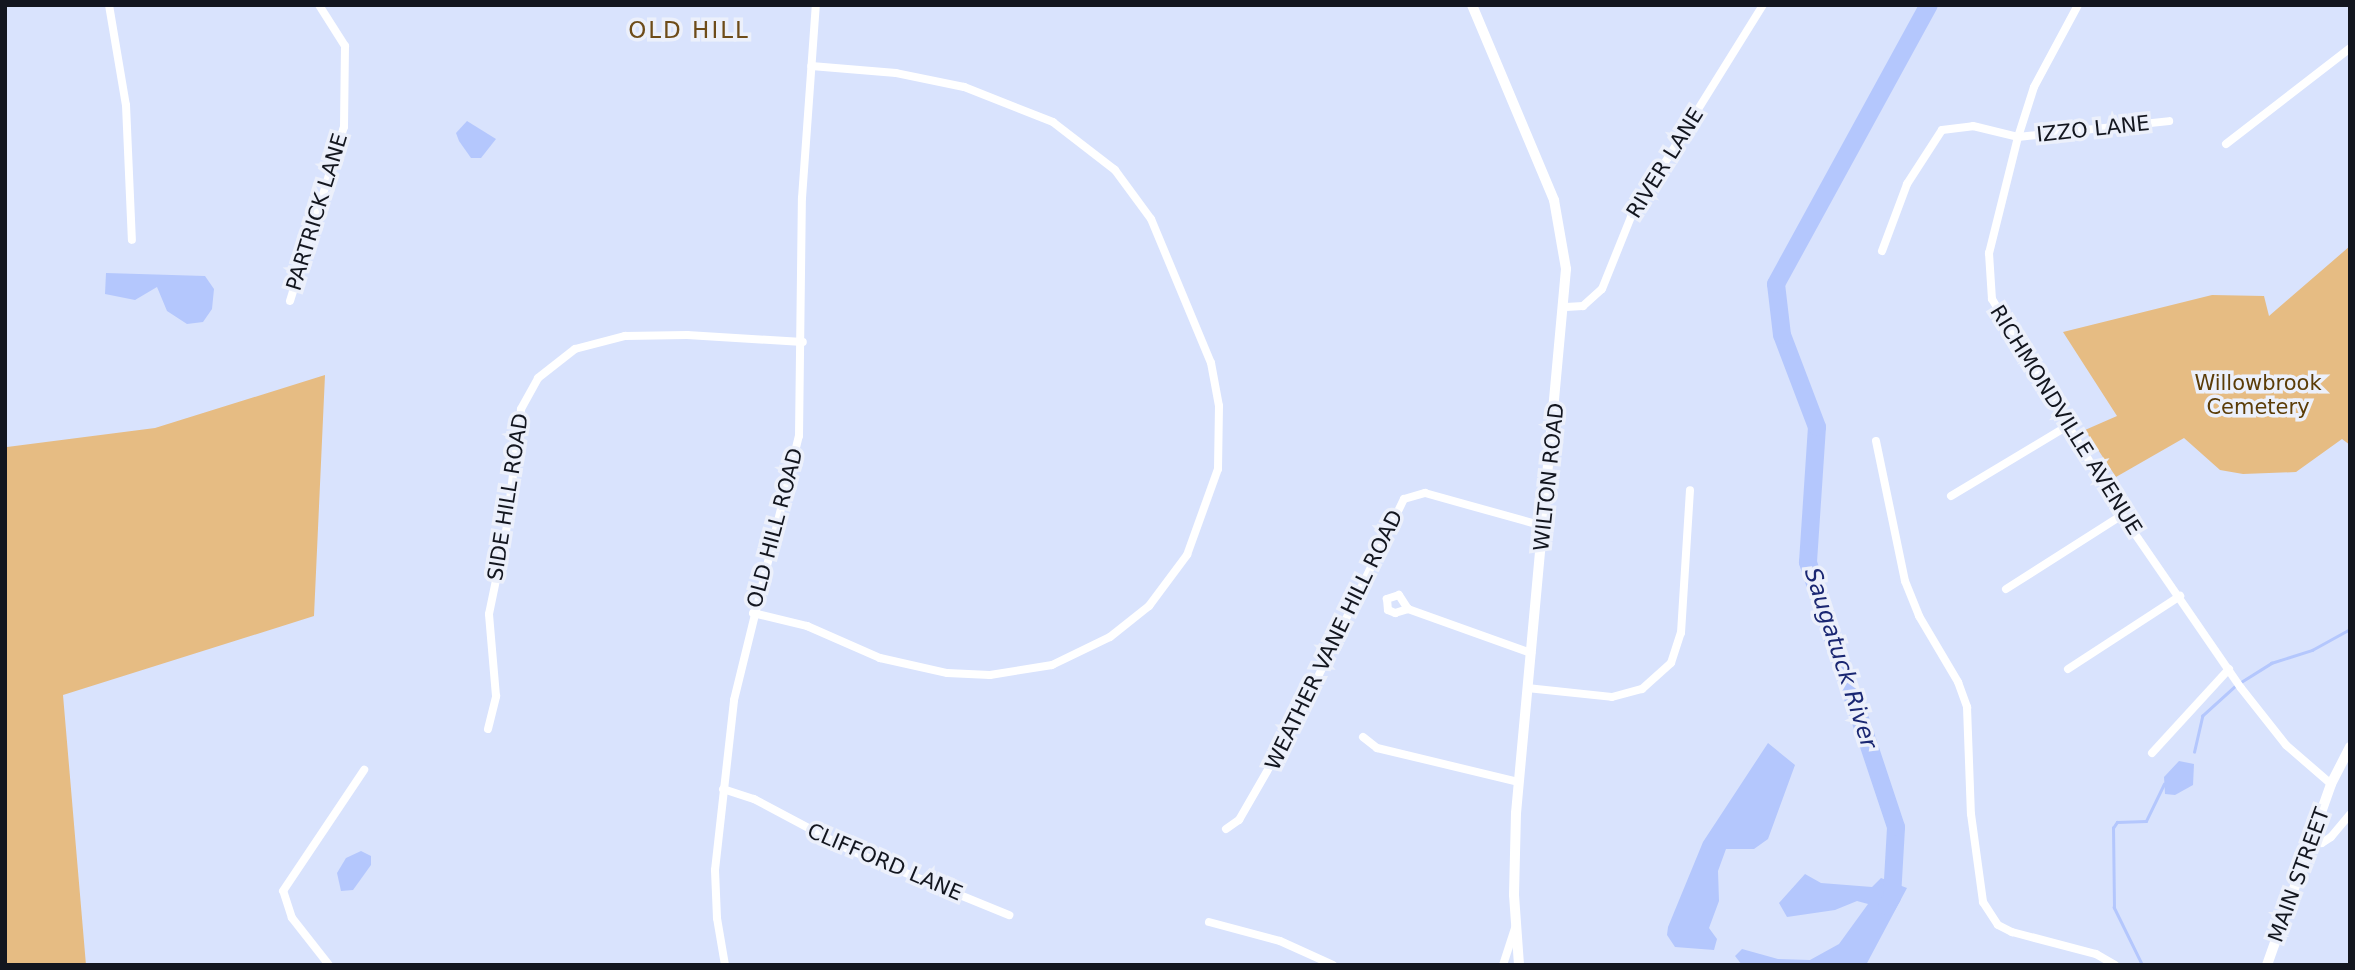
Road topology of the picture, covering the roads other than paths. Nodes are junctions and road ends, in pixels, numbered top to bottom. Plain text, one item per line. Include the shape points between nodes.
1 (109, 5) edge
2 (319, 5) edge
3 (817, 5) edge
4 (1472, 5) edge
5 (1763, 5) edge
6 (2078, 5) edge
7 (2350, 48) edge
8 (811, 66) junction
9 (2169, 121) dead end
10 (2018, 137) junction
11 (2226, 144) dead end
12 (132, 240) dead end
13 (1882, 251) dead end
14 (290, 301) dead end
15 (1566, 307) junction
16 (803, 342) junction
17 (2069, 425) junction
18 (1876, 441) dead end
19 (1690, 490) dead end
20 (1951, 496) dead end
21 (2122, 515) junction
22 (1543, 526) junction
23 (2006, 589) dead end
24 (2180, 596) junction
25 (1408, 609) dead end
26 (753, 613) junction
27 (1531, 653) junction
28 (2068, 669) dead end
29 (2229, 670) junction
30 (1527, 688) junction
31 (488, 729) dead end
32 (1363, 737) dead end
33 (2350, 747) edge
34 (2152, 753) dead end
35 (364, 770) dead end
36 (1519, 782) junction
37 (2331, 784) junction
38 (723, 789) junction
39 (2350, 814) edge
40 (1226, 830) dead end
41 (2311, 841) junction
42 (1009, 915) dead end
43 (1209, 922) dead end
44 (1515, 927) junction
45 (329, 965) edge
46 (725, 965) edge
47 (1333, 965) edge
48 (1503, 965) edge
49 (1519, 965) edge
50 (2115, 965) edge
51 (2267, 965) edge

1 - 12 street via 126,105
2 - 14 street, PARTRICK LANE via 345,46 344,127
3 - 8 street, OLD HILL ROAD
4 - 15 main road, WILTON ROAD via 1558,214 1565,252
5 - 15 street, RIVER LANE via 1631,217 1602,289 1583,306
6 - 10 street, RICHMONDVILLE AVENUE via 2034,88
7 - 11 street
8 - 16 street, OLD HILL ROAD via 801,228
8 - 26 street via 885,71 964,87 1053,122 1115,170 1151,219 1211,363 1220,414 1218,470 1201,525 1164,589 1117,632 1052,665 990,674 934,670 875,656 807,626
9 - 10 street, IZZO LANE
10 - 13 street, IZZO LANE via 1973,126 1942,130 1908,184
10 - 17 street, RICHMONDVILLE AVENUE via 1990,253 1988,285 1997,312
15 - 22 main road, WILTON ROAD
16 - 26 street, OLD HILL ROAD via 795,464
16 - 31 street, SIDE HILL ROAD via 676,334 625,336 581,346 538,378 521,409 508,520 489,614 496,696
17 - 20 street
17 - 21 street, RICHMONDVILLE AVENUE
18 - 50 street via 1905,581 1967,707 1971,814 1983,902 1997,925 2096,954
19 - 30 street via 1681,633 1671,663 1642,689 1612,697
21 - 23 street
21 - 24 street, RICHMONDVILLE AVENUE
22 - 27 main road, WILTON ROAD
22 - 40 street, WEATHER VANE HILL ROAD via 1425,493 1404,499 1293,726 1239,820
24 - 28 street
24 - 29 street, RICHMONDVILLE AVENUE
25 - 27 street
26 - 38 street, OLD HILL ROAD via 736,686
27 - 30 main road, WILTON ROAD
29 - 34 street
29 - 37 street, RICHMONDVILLE AVENUE via 2286,745
30 - 36 main road, WILTON ROAD
32 - 36 street via 1377,748
33 - 37 main road, MAIN STREET
35 - 45 street via 283,891 292,918
36 - 44 main road, WILTON ROAD
37 - 41 main road, MAIN STREET
38 - 42 street, CLIFFORD LANE via 747,796 860,855
38 - 46 street, OLD HILL ROAD via 715,892
39 - 41 street via 2331,837 2322,843
41 - 51 main road, MAIN STREET
43 - 47 street via 1280,941
44 - 48 street
44 - 49 main road, WILTON ROAD

